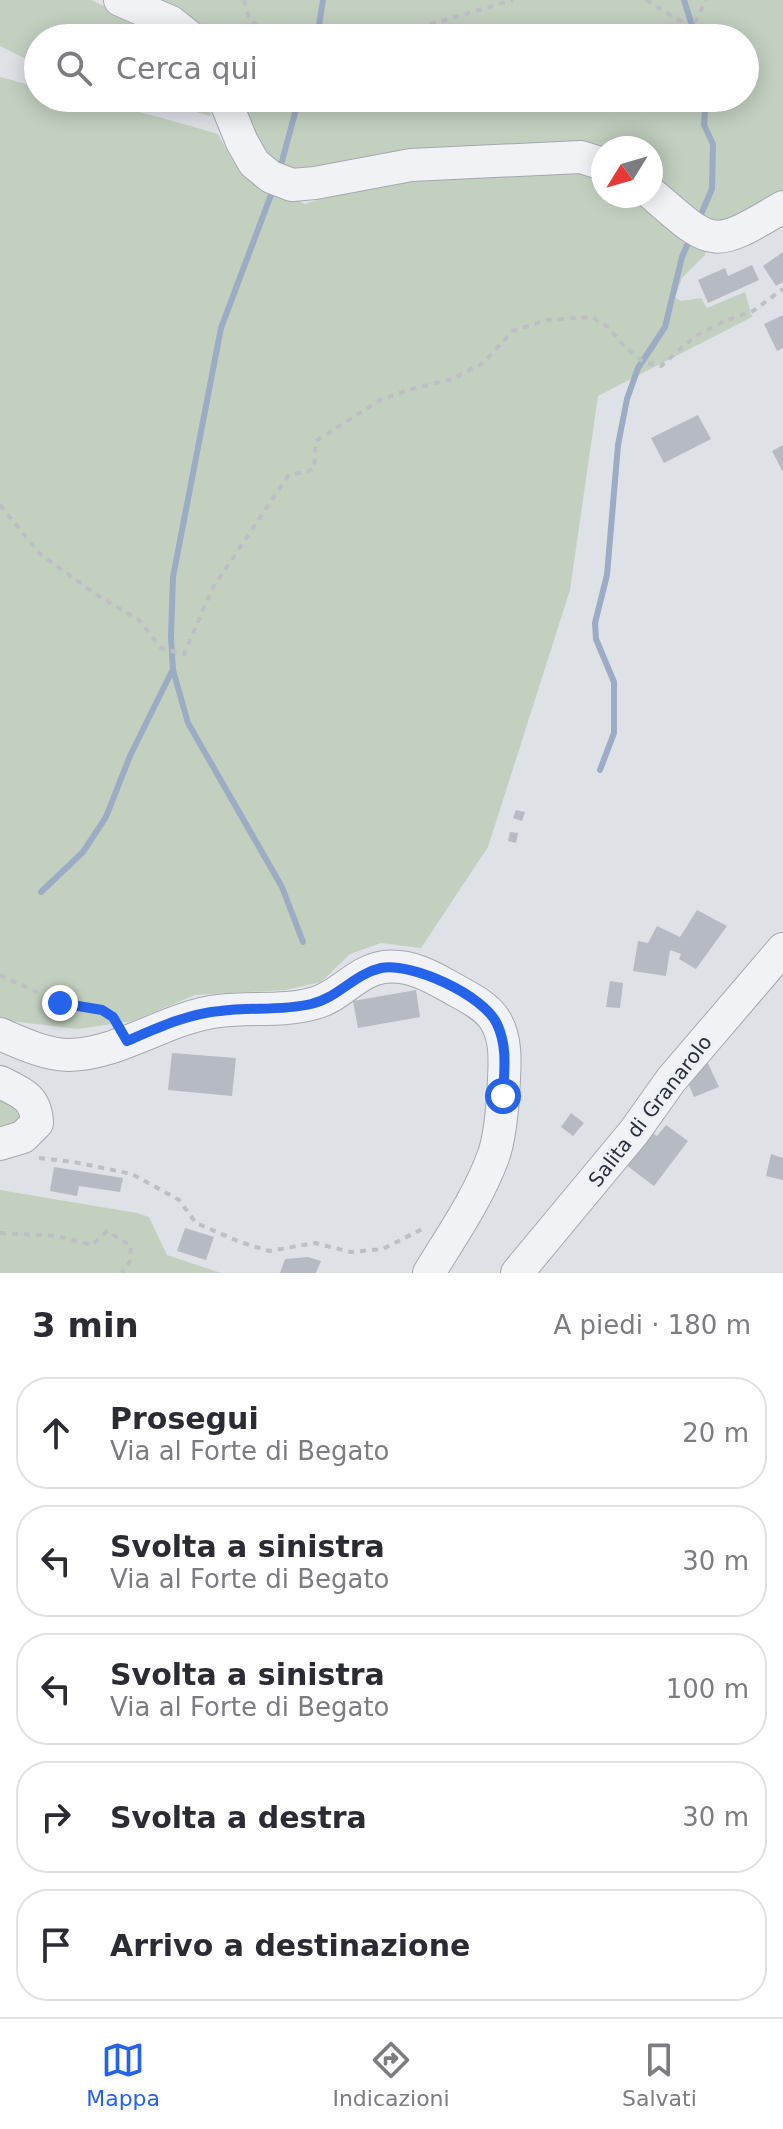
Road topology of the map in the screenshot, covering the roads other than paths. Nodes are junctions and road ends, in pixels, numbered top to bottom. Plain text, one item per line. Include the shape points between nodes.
1 (120, 0) edge
2 (174, 24) edge
3 (230, 112) edge
4 (591, 160) edge
5 (663, 203) edge
6 (783, 207) edge
7 (783, 949) edge
8 (0, 1034) edge
9 (0, 1082) edge
10 (14, 1150) edge
11 (429, 1273) edge
12 (517, 1273) edge

1 - 2 street
3 - 4 street via 254,163 292,185 411,165
5 - 6 street via 711,237 736,234
7 - 12 street, Salita di Granarolo
8 - 11 street via 42,1051 69,1055 127,1041 188,1017 314,1004 361,974 383,967 420,971 487,1010 496,1021 505,1057 494,1154
9 - 10 street via 36,1108 37,1123

